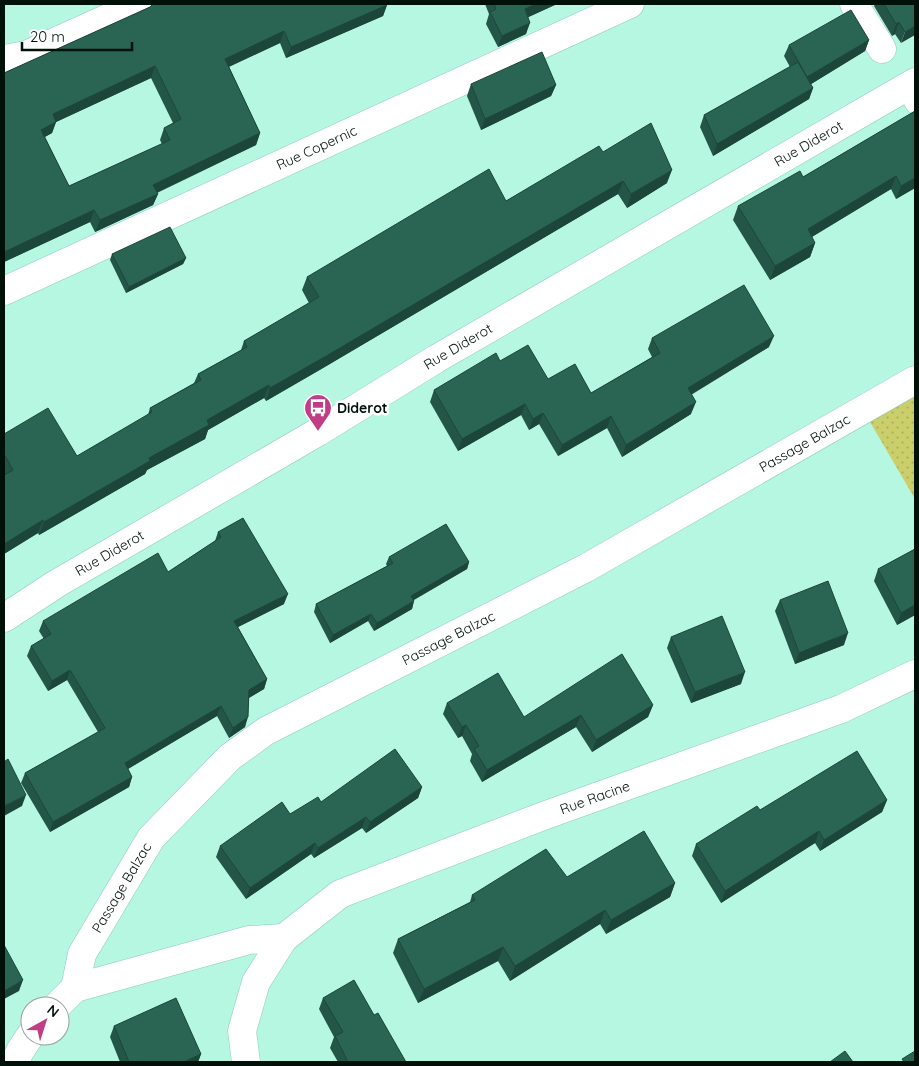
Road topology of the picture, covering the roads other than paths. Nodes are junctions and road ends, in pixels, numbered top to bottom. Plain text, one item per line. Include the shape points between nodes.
1 (139, 4) edge
2 (630, 4) edge
3 (854, 4) edge
4 (882, 49) dead end
5 (4, 58) edge
6 (912, 91) edge
7 (4, 291) edge
8 (915, 380) edge
9 (4, 618) edge
10 (915, 674) edge
11 (284, 938) junction
12 (66, 996) edge
13 (69, 996) edge
14 (23, 1046) edge
15 (15, 1062) edge
16 (246, 1062) edge

1 - 5 street via 26,55
2 - 7 street, Rue Copernic
3 - 4 street
6 - 9 street, Rue Diderot via 436,359
8 - 12 street, Passage Balzac via 586,568 266,730 230,757 151,838 82,954
10 - 11 street, Rue Racine via 841,709 546,815 340,894
11 - 13 street, Passage Balzac via 249,940
11 - 16 street, Rue Racine via 256,982 242,1031
14 - 15 street

